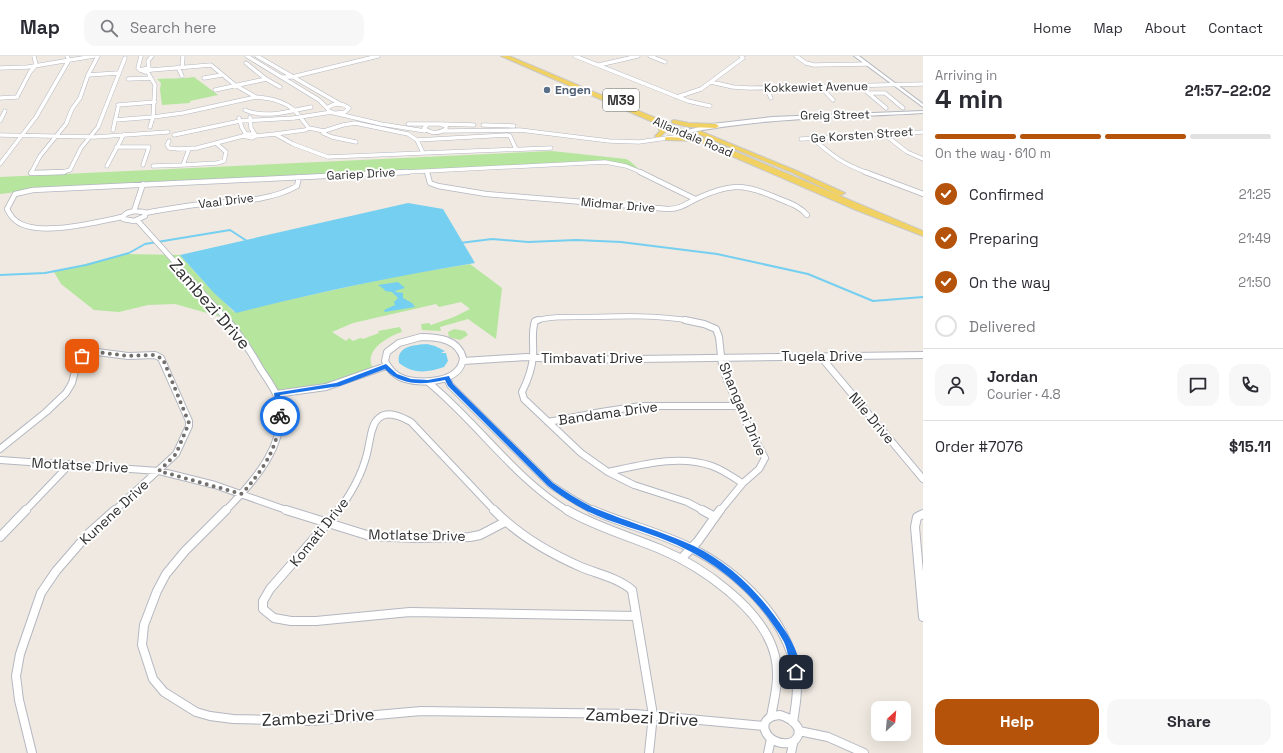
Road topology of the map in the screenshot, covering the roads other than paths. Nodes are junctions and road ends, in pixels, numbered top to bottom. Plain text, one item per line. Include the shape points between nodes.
1 (34, 56) edge
2 (80, 56) edge
3 (94, 56) edge
4 (98, 56) edge
5 (183, 56) edge
6 (247, 56) edge
7 (257, 56) edge
8 (367, 56) edge
9 (378, 56) edge
10 (504, 56) edge
11 (518, 56) edge
12 (575, 56) edge
13 (638, 56) edge
14 (650, 56) edge
15 (741, 56) edge
16 (796, 56) edge
17 (856, 56) edge
18 (68, 58) edge
19 (125, 58) dead end
20 (140, 58) edge
21 (150, 58) edge
22 (665, 62) dead end
23 (246, 63) dead end
24 (36, 64) junction
25 (867, 64) junction
26 (598, 65) junction
27 (2, 67) edge
28 (180, 67) junction
29 (149, 70) junction
30 (0, 73) edge
31 (118, 73) junction
32 (88, 75) junction
33 (222, 75) junction
34 (287, 75) junction
35 (182, 76) dead end
36 (283, 77) junction
37 (292, 77) junction
38 (150, 78) junction
39 (204, 78) dead end
40 (128, 79) dead end
41 (266, 79) junction
42 (711, 82) junction
43 (923, 84) edge
44 (235, 85) junction
45 (894, 85) junction
46 (860, 86) junction
47 (280, 87) dead end
48 (821, 87) junction
49 (766, 88) junction
50 (215, 90) dead end
51 (868, 93) junction
52 (256, 97) junction
53 (677, 97) junction
54 (0, 98) edge
55 (772, 98) dead end
56 (833, 100) dead end
57 (889, 100) dead end
58 (894, 100) junction
59 (878, 101) junction
60 (883, 101) dead end
61 (155, 102) junction
62 (341, 104) junction
63 (311, 106) dead end
64 (710, 106) dead end
65 (923, 106) edge
66 (886, 108) dead end
67 (903, 108) dead end
68 (326, 109) junction
69 (349, 109) junction
70 (245, 110) dead end
71 (294, 110) junction
72 (5, 111) dead end
73 (332, 112) junction
74 (354, 112) dead end
75 (923, 112) edge
76 (337, 113) junction
77 (358, 114) dead end
78 (300, 116) junction
79 (153, 117) junction
80 (250, 119) junction
81 (115, 120) junction
82 (240, 120) junction
83 (0, 121) edge
84 (658, 122) junction
85 (674, 122) junction
86 (428, 124) junction
87 (442, 124) junction
88 (150, 127) dead end
89 (309, 128) junction
90 (718, 128) junction
91 (113, 130) dead end
92 (426, 130) junction
93 (444, 131) junction
94 (322, 132) junction
95 (688, 132) junction
96 (923, 132) edge
97 (700, 133) junction
98 (275, 134) junction
99 (884, 134) junction
100 (123, 135) junction
101 (244, 135) junction
102 (255, 135) junction
103 (0, 136) edge
104 (22, 136) junction
105 (658, 136) junction
106 (56, 137) junction
107 (89, 138) junction
108 (812, 138) junction
109 (667, 139) junction
110 (801, 139) dead end
111 (417, 140) junction
112 (169, 141) dead end
113 (356, 142) dead end
114 (216, 143) junction
115 (725, 143) junction
116 (709, 144) junction
117 (116, 147) junction
118 (551, 148) dead end
119 (189, 149) junction
120 (516, 149) junction
121 (423, 153) junction
122 (923, 160) edge
123 (0, 164) edge
124 (143, 165) dead end
125 (183, 165) junction
126 (107, 166) dead end
127 (153, 166) dead end
128 (427, 171) junction
129 (299, 177) junction
130 (143, 184) junction
131 (923, 194) edge
132 (695, 199) junction
133 (134, 211) junction
134 (145, 213) junction
135 (807, 215) dead end
136 (883, 216) junction
137 (122, 217) junction
138 (137, 220) junction
139 (923, 234) edge
140 (923, 356) edge
141 (533, 357) junction
142 (721, 357) junction
143 (821, 357) junction
144 (463, 362) junction
145 (386, 366) junction
146 (447, 378) junction
147 (428, 382) junction
148 (276, 394) junction
149 (739, 406) junction
150 (548, 422) junction
151 (0, 449) edge
152 (0, 460) edge
153 (70, 464) junction
154 (159, 471) junction
155 (608, 472) junction
156 (923, 479) edge
157 (742, 483) junction
158 (242, 494) junction
159 (923, 514) edge
160 (715, 517) junction
161 (506, 522) junction
162 (328, 524) junction
163 (0, 537) edge
164 (692, 548) junction
165 (681, 559) junction
166 (636, 616) junction
167 (923, 617) edge
168 (654, 715) junction
169 (771, 716) junction
170 (793, 722) junction
171 (764, 726) junction
172 (799, 731) junction
173 (771, 740) junction
174 (792, 749) edge
175 (32, 753) edge
176 (649, 753) edge
177 (768, 753) edge
178 (864, 753) edge

1 - 24 street
2 - 18 street
3 - 18 street
4 - 32 street
5 - 28 street
6 - 36 street
7 - 34 street
8 - 34 street
9 - 37 street
10 - 84 main road, Allandale Road / M39
11 - 85 main road, Allandale Road / M39
12 - 26 street
13 - 26 street
14 - 22 street
15 - 42 street via 741,60
16 - 25 street via 814,65
17 - 25 street
18 - 24 street
18 - 104 street
19 - 31 street
20 - 21 street
20 - 29 street via 138,68
21 - 29 street
23 - 41 street
24 - 27 street
24 - 54 street via 17,97
25 - 45 street
26 - 53 street
27 - 30 street
28 - 29 street
28 - 33 street via 211,65
28 - 35 street
29 - 38 street
31 - 32 street
31 - 107 street via 98,127
32 - 106 street via 80,98
33 - 39 street
33 - 44 street
34 - 36 street
34 - 37 street
36 - 37 street
36 - 68 street via 319,100
37 - 62 street
38 - 40 street
38 - 61 street via 155,85
41 - 44 street
41 - 47 street
42 - 49 street, Kokkewiet Avenue via 739,88
42 - 53 street
43 - 45 street, Kokkewiet Avenue
44 - 50 street
44 - 52 street
45 - 46 street, Kokkewiet Avenue
45 - 65 street
46 - 48 street, Kokkewiet Avenue
46 - 51 street
48 - 49 street, Kokkewiet Avenue
48 - 56 street
49 - 55 street
51 - 58 street via 883,93
51 - 59 street
52 - 71 street via 274,99
52 - 79 street via 183,114
53 - 64 street
57 - 58 street
58 - 67 street
59 - 60 street
59 - 66 street
61 - 79 street
61 - 81 street via 118,106
62 - 68 street
62 - 69 street via 348,106
63 - 71 street
68 - 73 street
68 - 78 street
69 - 74 street
69 - 76 street
70 - 71 street via 256,113
71 - 89 street
72 - 83 street
73 - 76 street
73 - 78 street
75 - 90 street, Greig Street via 790,116
76 - 92 street via 381,124
77 - 86 street via 396,123
78 - 80 street, bridge
79 - 81 street
79 - 88 street
80 - 82 street
80 - 102 street
81 - 91 street
82 - 100 street via 167,134
82 - 101 street
84 - 95 main road, Allandale Road / M39
84 - 105 main road via 664,130
85 - 90 main road
85 - 95 main road, Allandale Road / M39
86 - 87 street
86 - 92 street via 424,127
87 - 93 street via 446,127
87 - 105 street via 515,126 610,138
89 - 94 street
89 - 98 street
90 - 95 street, Greig Street
90 - 97 street, Greig Street
90 - 115 main road via 719,137
92 - 93 street
93 - 109 street via 520,130 609,141 639,142
94 - 111 street via 353,123 408,134
94 - 113 street
95 - 97 main road, Allandale Road / M39
95 - 105 street
95 - 109 street
95 - 116 main road, Allandale Road / M39
96 - 99 street, Ge Korsten Street
97 - 115 main road, Allandale Road / M39
98 - 102 street
98 - 121 street via 299,147 328,157
99 - 108 street, Ge Korsten Street
99 - 122 street via 907,152
100 - 107 street
100 - 117 street
101 - 102 street via 252,138
101 - 114 street
103 - 104 street
104 - 106 street
104 - 123 street via 6,153
106 - 107 street
106 - 107 street via 40,156 31,173 69,171 80,148
108 - 110 street, Ge Korsten Street
108 - 131 street via 845,164
109 - 116 main road via 688,139
111 - 120 street via 507,135
111 - 121 street
112 - 119 street via 169,148
114 - 119 street
114 - 125 street via 225,150 224,161
115 - 136 main road, Allandale Road / M39 via 855,200
116 - 136 main road, Allandale Road / M39
117 - 124 street via 149,147
117 - 126 street
118 - 120 street
119 - 125 street
120 - 121 street
125 - 127 street
128 - 129 street, Gariep Drive
128 - 132 street, Gariep Drive via 614,162
128 - 132 street, Midmar Drive via 429,182 433,185 486,194 674,210
129 - 130 street, Gariep Drive
129 - 134 street, Vaal Drive via 297,186 286,191 245,200
130 - 133 street
130 - 137 street, Gariep Drive via 33,190 14,196 7,210 20,222 46,229 70,228
132 - 135 street, Midmar Drive via 740,185 757,189 798,207
133 - 134 street
133 - 137 street
134 - 138 street via 144,217
136 - 139 main road, Allandale Road / M39
137 - 138 street via 125,220
138 - 148 street, Zambezi Drive via 242,337
140 - 143 street, Tugela Drive
141 - 142 street, Timbavati Drive via 565,360
141 - 142 street, Shangani Drive via 534,324 539,319 646,316 698,322 714,327
141 - 144 street, Timbavati Drive
141 - 150 street via 530,377 522,395
142 - 143 street, Tugela Drive
142 - 149 street, Shangani Drive via 729,385
143 - 156 street, Nile Drive
144 - 145 street via 462,353 457,346 447,340 421,337 402,341 388,350 384,358
144 - 146 street via 460,368
145 - 147 street via 402,379
145 - 148 street via 337,384
146 - 147 street
146 - 164 street via 450,385 551,485 590,509
147 - 165 street via 551,500 589,522 662,549
148 - 158 street, Zambezi Drive via 280,414 274,446 264,467
149 - 150 street, Bandama Drive via 648,405
149 - 157 street, Shangani Drive via 765,455 762,465
150 - 155 street
151 - 154 street, Kunene Drive via 66,393 72,383 78,360 84,354 94,352 128,356 154,355 163,359 189,423 176,454
152 - 153 street, Motlatse Drive
153 - 154 street, Motlatse Drive
153 - 163 street
154 - 158 street, Motlatse Drive
154 - 175 street, Kunene Drive via 88,534 41,593 20,654 16,676
155 - 157 street via 662,462 698,463 713,466
155 - 160 street via 634,485 687,502
157 - 160 street, Shangani Drive
158 - 162 street, Motlatse Drive
158 - 168 street, Zambezi Drive via 185,551 166,574 156,591 144,625 142,645 148,670 164,692 196,712 223,718 278,721 310,721 421,711
159 - 167 street via 917,517 915,527
160 - 164 street, Shangani Drive
161 - 162 street, Motlatse Drive via 475,537 438,538 370,536
161 - 162 street, Komati Drive via 411,422 390,415 378,418 374,424 362,470 352,490
161 - 166 street, Komati Drive via 542,548 628,586 634,596
162 - 166 street, Komati Drive via 266,594 262,606 269,615 282,620 308,622 410,612
164 - 165 street, Shangani Drive
164 - 170 street via 712,560 747,588 789,643 797,681
165 - 169 street via 706,573 729,592 760,624 770,639 778,667
166 - 168 street, Komati Drive
168 - 171 street, Zambezi Drive
168 - 176 street
169 - 170 street via 780,715
169 - 171 street
170 - 172 street
171 - 173 street
172 - 174 street via 800,736
172 - 178 street via 828,737
173 - 174 street
173 - 177 street

